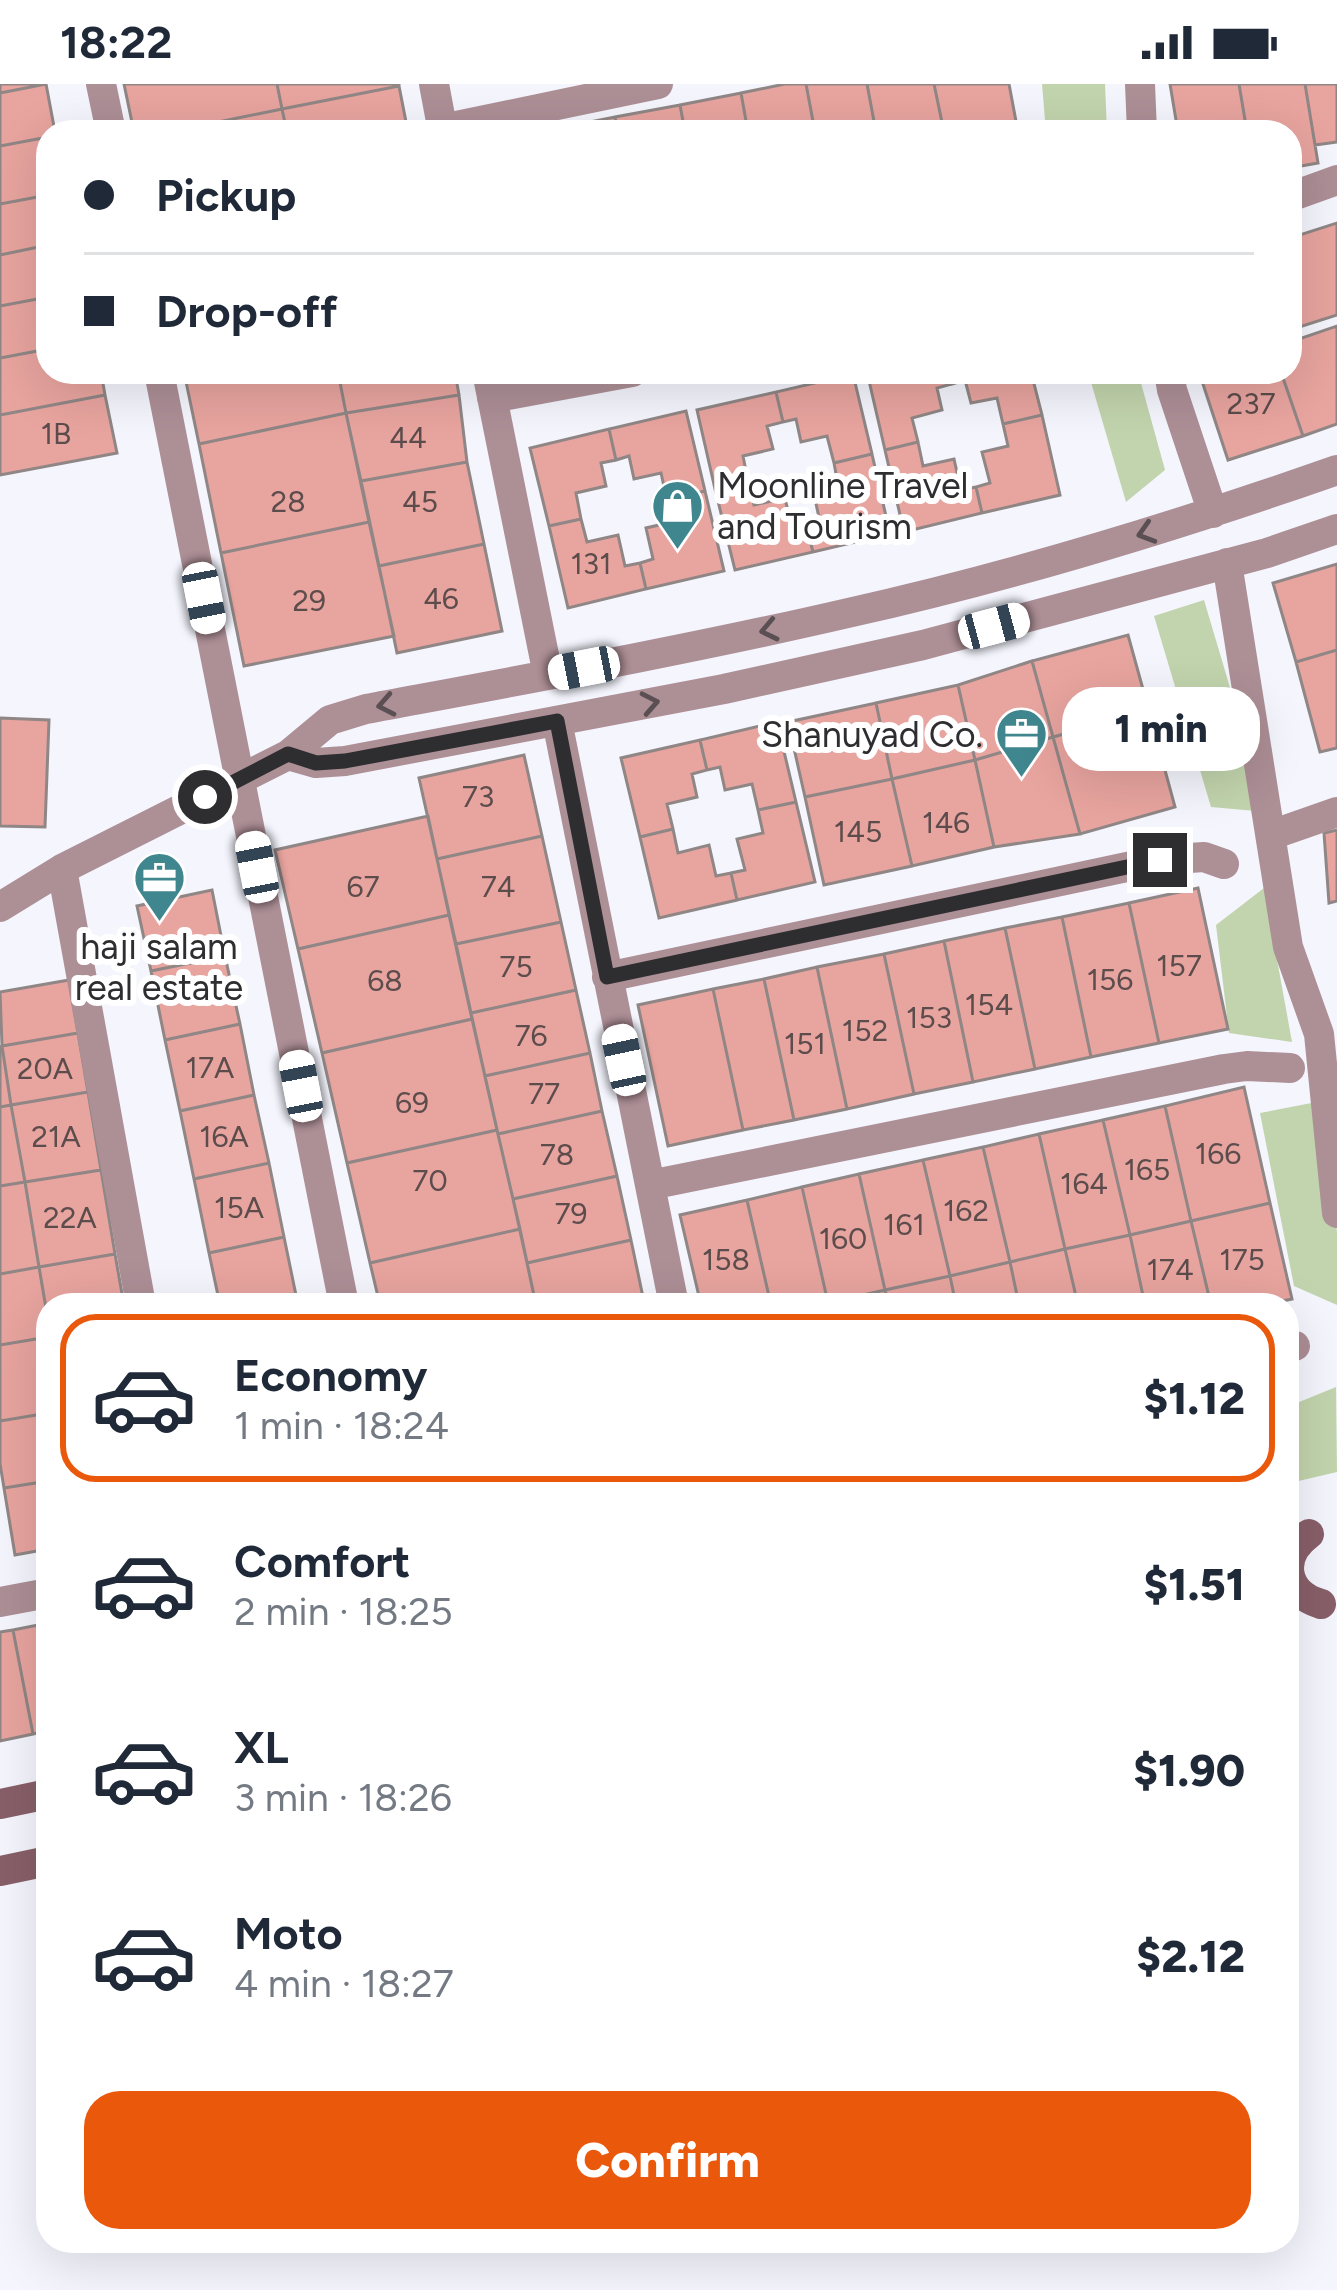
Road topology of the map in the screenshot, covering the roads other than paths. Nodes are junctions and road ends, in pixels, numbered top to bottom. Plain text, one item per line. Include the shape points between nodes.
1 (101, 84) edge
2 (434, 84) edge
3 (658, 84) edge
4 (1140, 84) edge
5 (108, 120) edge
6 (440, 120) edge
7 (493, 120) edge
8 (1142, 120) edge
9 (1337, 180) edge
10 (1302, 193) edge
11 (161, 384) edge
12 (1171, 384) edge
13 (489, 385) edge
14 (1337, 470) edge
15 (1213, 513) junction
16 (1337, 529) edge
17 (1227, 563) junction
18 (910, 598) junction
19 (923, 645) junction
20 (548, 674) junction
21 (557, 721) junction
22 (288, 754) junction
23 (240, 779) junction
24 (1337, 812) edge
25 (1271, 835) junction
26 (1224, 864) dead end
27 (62, 869) junction
28 (0, 907) edge
29 (607, 977) junction
30 (1328, 1033) edge
31 (1290, 1068) dead end
32 (650, 1185) junction
33 (1337, 1213) edge
34 (139, 1293) edge
35 (342, 1293) edge
36 (672, 1293) edge
37 (1299, 1591) edge
38 (36, 1595) edge
39 (0, 1602) edge
40 (1329, 1603) edge
41 (1299, 1609) edge
42 (36, 1796) edge
43 (0, 1804) edge
44 (36, 1864) edge
45 (0, 1871) edge

1 - 5 street
2 - 6 street
3 - 7 street
4 - 8 street
9 - 10 street
11 - 23 street
12 - 15 street
13 - 20 street
14 - 15 street
15 -> 18 street
16 - 17 street
17 - 19 street
17 - 25 street
18 - 19 street
18 -> 20 street
21 -> 19 street
20 -> 22 street via 330,720
21 - 22 street via 345,761
21 - 29 street
22 - 23 street
23 - 27 street
23 - 35 street
24 - 25 street
25 - 30 street via 1288,947
26 - 29 street via 1160,860
27 - 28 street
27 - 34 street
29 - 32 street
30 - 33 street
31 - 32 street via 1224,1069
32 - 36 street
37 - 40 street
38 - 39 street
40 - 41 street
42 - 43 street
44 - 45 street

